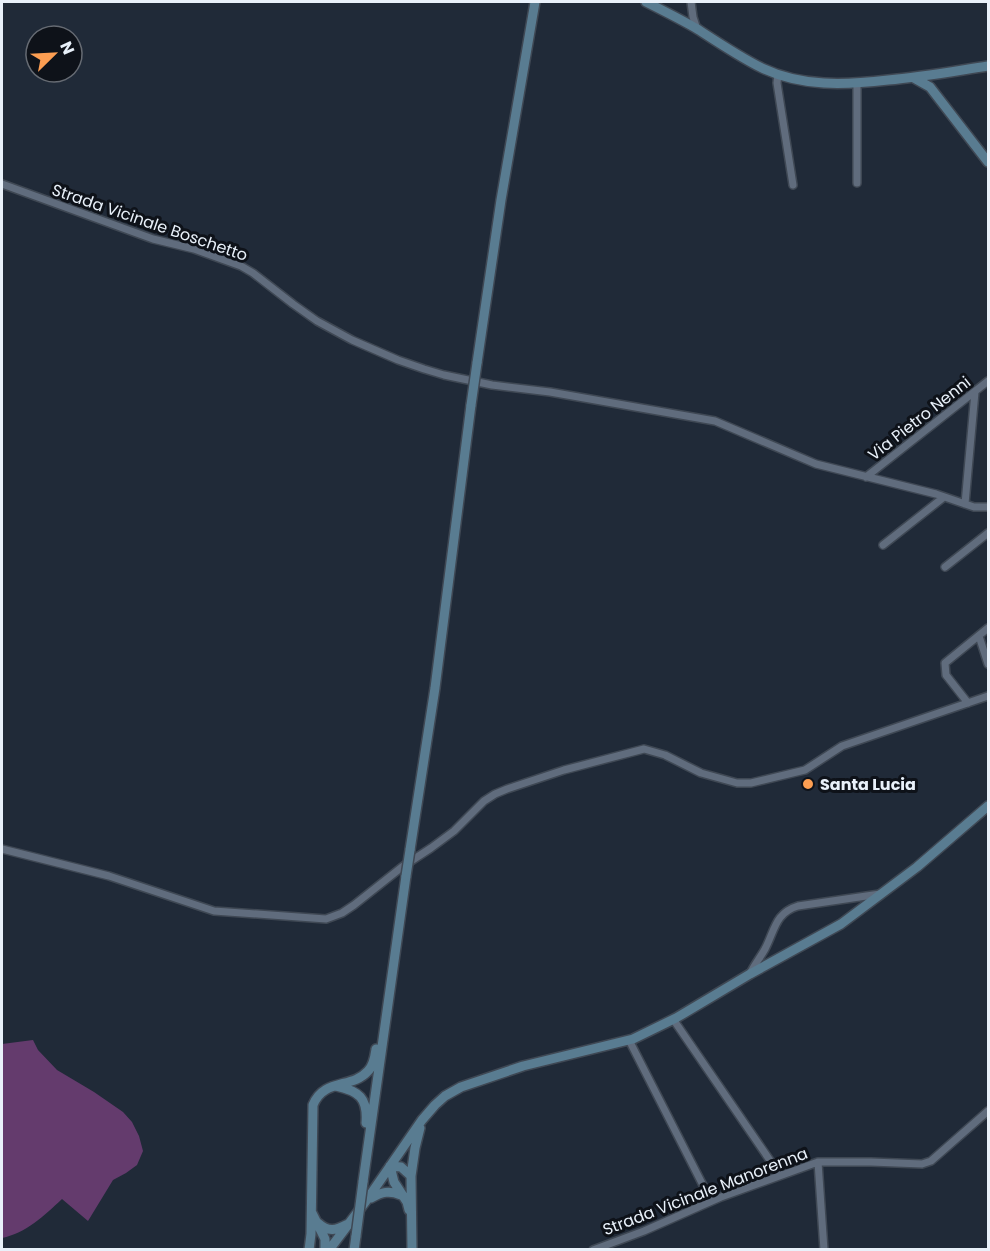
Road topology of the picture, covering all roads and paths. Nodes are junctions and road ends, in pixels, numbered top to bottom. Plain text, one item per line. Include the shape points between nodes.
1 (534, 2) edge
2 (646, 2) edge
3 (691, 2) edge
4 (697, 29) junction
5 (988, 66) edge
6 (778, 74) junction
7 (939, 74) junction
8 (914, 78) junction
9 (857, 83) junction
10 (930, 87) junction
11 (988, 162) edge
12 (857, 183) dead end
13 (2, 184) edge
14 (793, 185) dead end
15 (988, 381) edge
16 (975, 392) junction
17 (866, 477) junction
18 (944, 497) junction
19 (965, 504) junction
20 (988, 507) edge
21 (988, 533) edge
22 (883, 545) dead end
23 (945, 567) dead end
24 (988, 628) edge
25 (979, 636) junction
26 (988, 664) edge
27 (988, 696) edge
28 (969, 703) junction
29 (988, 806) edge
30 (2, 849) edge
31 (883, 894) junction
32 (750, 974) junction
33 (674, 1019) junction
34 (384, 1030) junction
35 (629, 1040) junction
36 (334, 1085) junction
37 (988, 1111) edge
38 (422, 1120) junction
39 (367, 1150) junction
40 (818, 1162) junction
41 (390, 1166) junction
42 (780, 1175) junction
43 (411, 1176) junction
44 (401, 1195) junction
45 (366, 1201) junction
46 (711, 1201) junction
47 (311, 1211) junction
48 (411, 1214) junction
49 (316, 1222) junction
50 (351, 1223) junction
51 (311, 1234) junction
52 (309, 1250) edge
53 (325, 1250) edge
54 (355, 1250) edge
55 (412, 1250) edge
56 (593, 1250) edge
57 (824, 1250) edge

1 - 34 main road, bridge via 477,363 435,688
2 - 4 main road
3 - 4 street
4 - 6 main road
5 - 7 main road
6 - 9 main road via 811,82
6 - 14 street
7 - 8 main road
7 - 10 main road
8 - 9 main road
8 - 10 main road
9 - 12 street
10 - 11 main road
13 - 17 street, Strada Vicinale Boschetto via 153,239 241,266 317,321 398,360 492,385 715,421 816,464
15 - 16 street, Via Pietro Nenni
16 - 17 street, Via Pietro Nenni
16 - 19 street
17 - 18 street, Strada Vicinale Boschetto
18 - 19 street, Strada Vicinale Boschetto
18 - 22 street
19 - 20 street, Strada Vicinale Boschetto
21 - 23 street
24 - 25 street
25 - 26 street
25 - 28 street via 945,663 946,675
27 - 28 street
28 - 30 street via 842,746 805,770 751,783 701,773 644,749 564,770 495,794 432,848 354,905 326,919 214,911 109,876
29 - 31 main road
31 - 32 main road via 841,924
31 - 32 street via 788,909
32 - 33 main road
33 - 35 main road
33 - 42 street
34 - 36 main road via 369,1070
34 - 39 main road
35 - 38 main road via 523,1066 461,1087 435,1105
35 - 46 street
36 - 39 main road via 358,1093 365,1103
36 - 47 main road via 324,1090 313,1105
37 - 40 street, Strada Vicinale Manorenna via 927,1163
38 - 41 main road
38 - 43 main road
39 - 54 main road, bridge
40 - 42 street, Strada Vicinale Manorenna
40 - 57 street
41 - 43 main road via 401,1167
41 - 44 main road
41 - 45 main road
42 - 46 street, Strada Vicinale Manorenna
43 - 48 main road
44 - 45 main road via 390,1191
44 - 48 main road
45 - 50 main road
46 - 56 street, Strada Vicinale Manorenna
47 - 49 main road
47 - 51 main road
48 - 55 main road
49 - 50 main road via 331,1230
49 - 53 main road via 325,1239
50 - 53 main road
51 - 52 main road
51 - 53 main road via 316,1245

